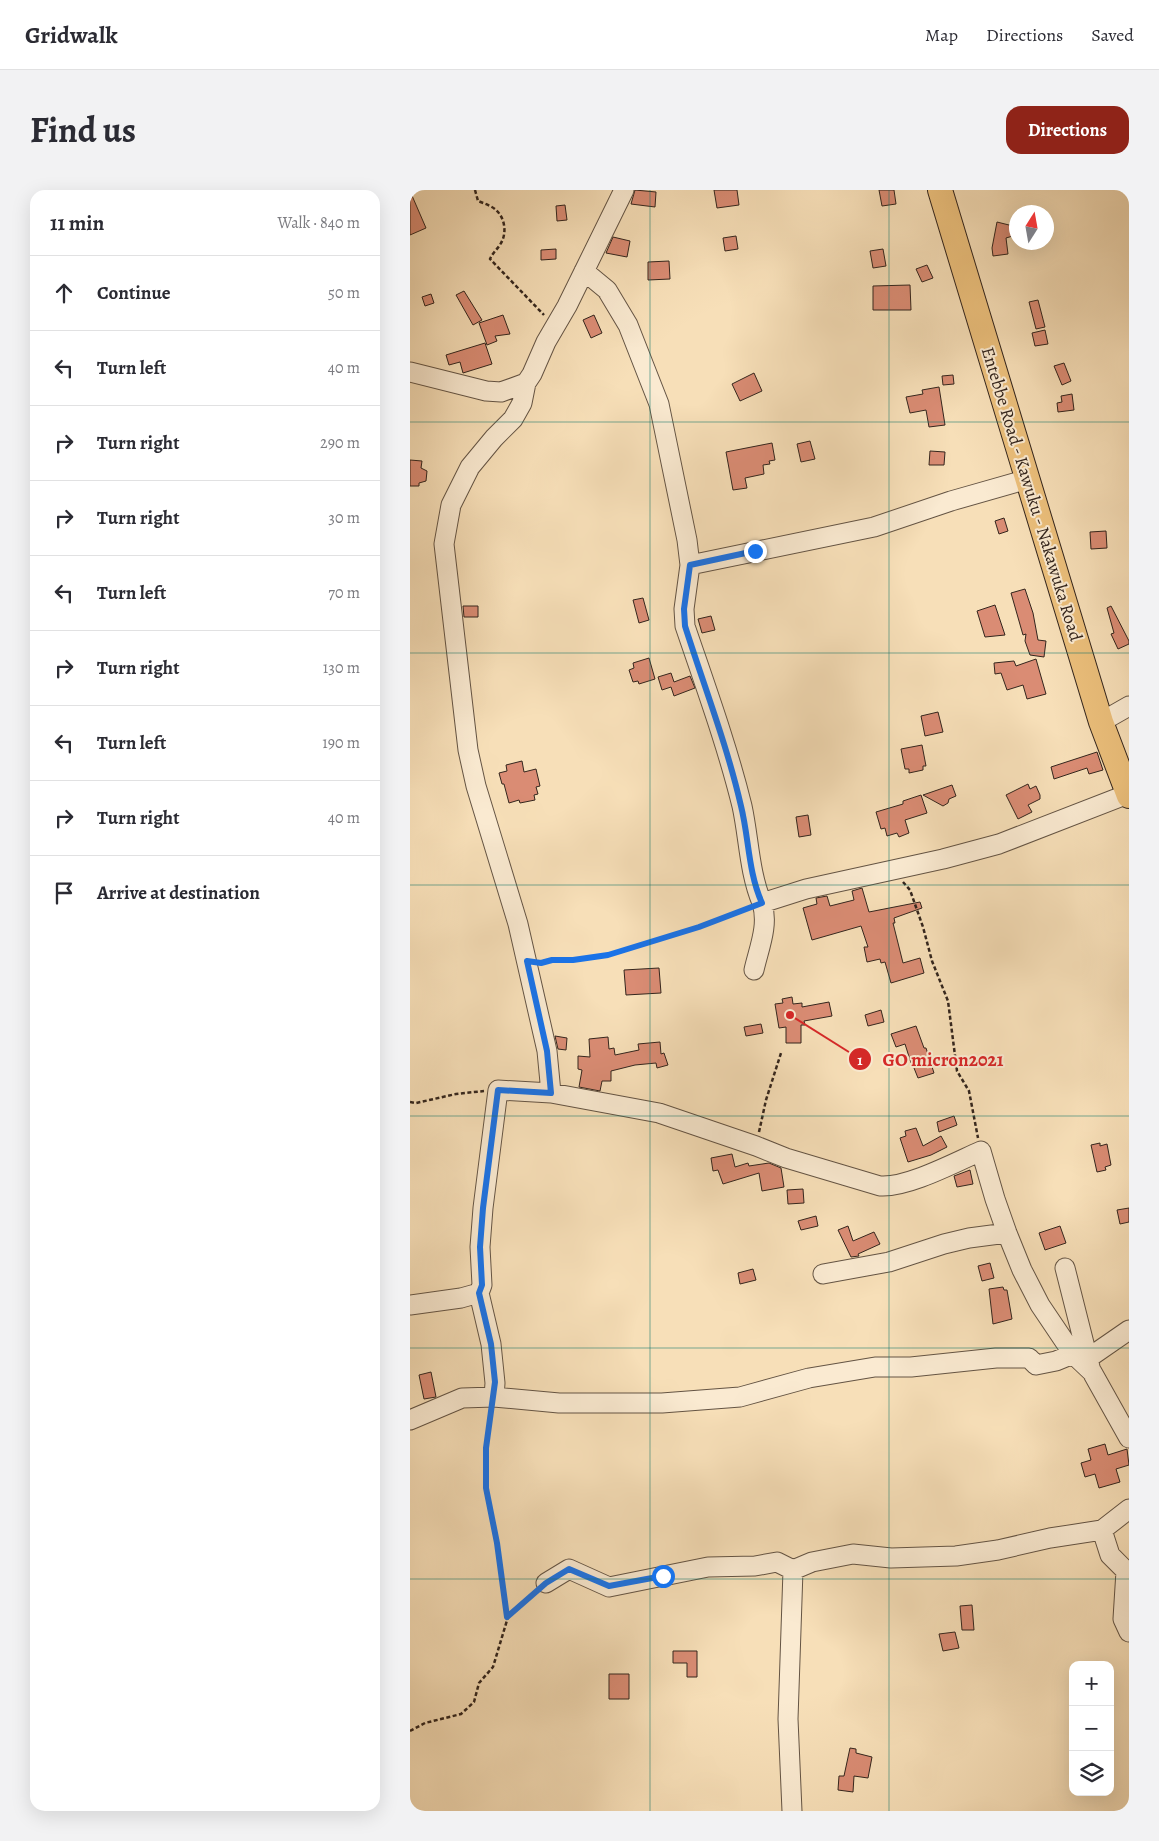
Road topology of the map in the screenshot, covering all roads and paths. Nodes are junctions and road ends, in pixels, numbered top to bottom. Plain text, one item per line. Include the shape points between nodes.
1 (475, 190) edge
2 (624, 190) edge
3 (940, 190) edge
4 (584, 271) junction
5 (555, 326) junction
6 (410, 372) edge
7 (526, 383) junction
8 (1028, 479) junction
9 (690, 565) junction
10 (1129, 706) edge
11 (1101, 722) junction
12 (1129, 795) edge
13 (893, 870) junction
14 (762, 903) junction
15 (527, 961) junction
16 (754, 970) dead end
17 (781, 1053) dead end
18 (498, 1090) junction
19 (551, 1093) junction
20 (410, 1102) edge
21 (756, 1146) junction
22 (981, 1151) junction
23 (1007, 1232) junction
24 (1065, 1268) dead end
25 (823, 1274) dead end
26 (479, 1293) junction
27 (410, 1305) edge
28 (1129, 1330) edge
29 (1084, 1361) junction
30 (494, 1397) junction
31 (410, 1420) edge
32 (1129, 1438) edge
33 (1129, 1509) edge
34 (1102, 1530) junction
35 (793, 1570) junction
36 (546, 1583) junction
37 (1129, 1632) edge
38 (410, 1730) edge
39 (792, 1811) edge

1 - 5 path via 478,201 496,209 504,221 501,244 490,259
2 - 4 street
3 - 8 main road, Entebbe Road - Kawuku - Nakawuka Road
4 - 5 street
4 - 9 street via 607,290 628,324 659,404
5 - 7 street
6 - 7 street via 486,391 501,392
7 - 15 street via 522,403 513,420 470,466 451,505 444,544 468,750
8 - 9 street via 874,526
8 - 11 main road, Entebbe Road - Kawuku - Nakawuka Road
9 - 14 street via 685,626 742,806 753,874
10 - 11 street
11 - 12 main road, Entebbe Road - Kawuku - Nakawuka Road
12 - 13 street via 999,844
13 - 14 street via 806,889
13 - 22 path via 910,890 948,1001 957,1071 969,1091
14 - 15 path via 699,927 608,955 541,963
14 - 16 street via 766,914
15 - 19 street via 547,1051
17 - 21 path
18 - 19 street
18 - 20 path
18 - 26 street via 483,1208 482,1285
19 - 21 street via 659,1113
21 - 22 street via 880,1186 904,1184
22 - 23 street
23 - 25 street via 944,1244 889,1262
23 - 29 street via 1040,1305
24 - 29 street via 1081,1325
26 - 27 street
26 - 30 street via 491,1344
28 - 29 street
29 - 30 street via 1036,1365 1030,1358 996,1358 911,1367 875,1367 808,1378 740,1397 662,1403 559,1403
29 - 32 street
30 - 31 street via 462,1398
30 - 36 path via 486,1448 486,1488 507,1617
33 - 34 street
34 - 35 street via 956,1556 891,1558 853,1554 812,1562
34 - 37 street via 1110,1555 1126,1571 1123,1619
35 - 36 street via 777,1562 708,1567 609,1586 569,1569
35 - 39 street via 788,1719
36 - 38 path via 508,1616 494,1667 479,1683 474,1702 461,1714

